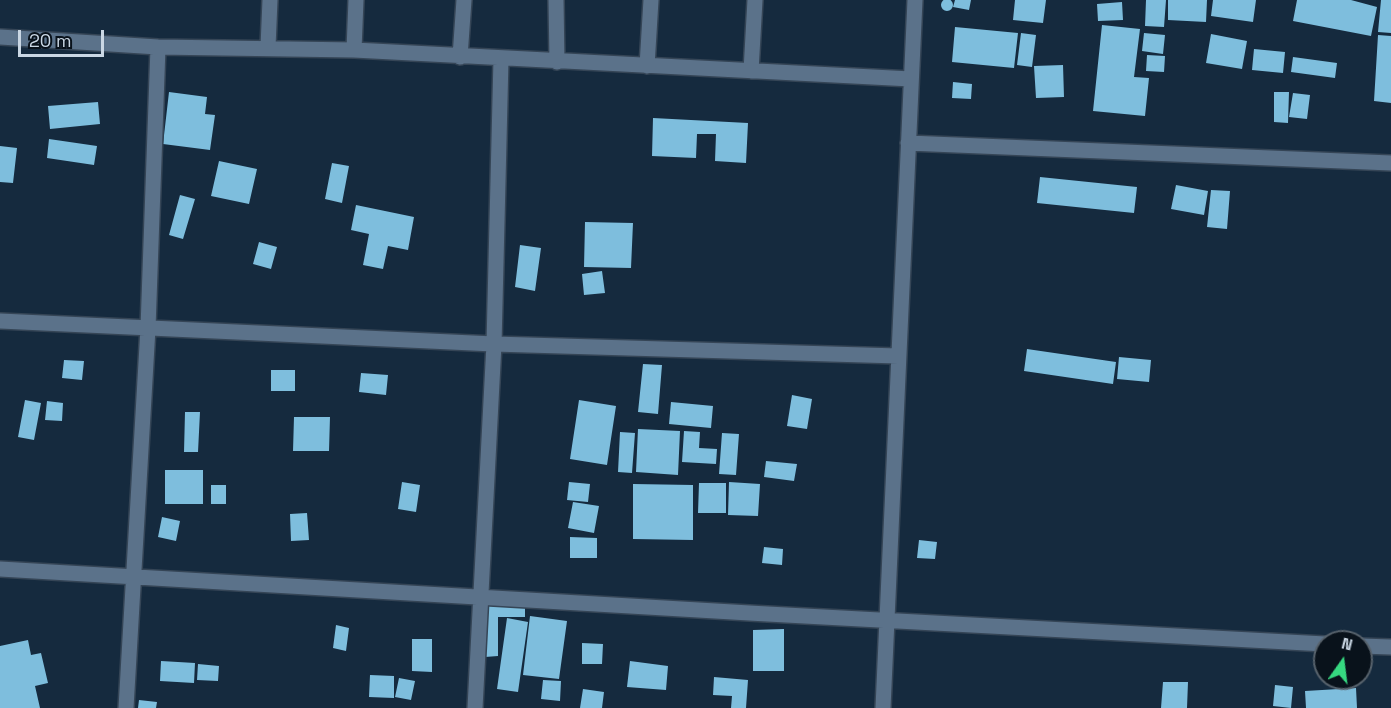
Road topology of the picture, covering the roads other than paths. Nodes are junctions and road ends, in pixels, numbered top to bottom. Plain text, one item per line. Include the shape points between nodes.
1 (270, 0) edge
2 (356, 0) edge
3 (464, 0) edge
4 (556, 0) edge
5 (651, 0) edge
6 (755, 0) edge
7 (915, 0) edge
8 (0, 38) edge
9 (158, 47) junction
10 (268, 47) junction
11 (354, 50) junction
12 (460, 57) junction
13 (501, 59) junction
14 (557, 62) junction
15 (647, 66) junction
16 (751, 71) junction
17 (911, 79) junction
18 (909, 143) junction
19 (1391, 163) edge
20 (0, 321) edge
21 (148, 328) junction
22 (494, 344) junction
23 (898, 356) junction
24 (0, 568) edge
25 (135, 577) junction
26 (482, 595) junction
27 (888, 623) junction
28 (1313, 643) edge
29 (1373, 646) edge
30 (1391, 647) edge
31 (126, 708) edge
32 (475, 708) edge
33 (883, 708) edge

1 - 10 street
2 - 11 street
3 - 12 street
4 - 14 street
5 - 15 street
6 - 16 street
7 - 17 street
8 - 9 street
9 - 10 street
9 - 21 street
10 - 11 street
11 - 12 street
12 - 13 street
13 - 14 street
13 - 22 street
14 - 15 street
15 - 16 street
16 - 17 street
17 - 18 street
18 - 19 street
18 - 23 street
20 - 21 street
21 - 22 street
21 - 25 street
22 - 23 street
22 - 26 street
23 - 27 street
24 - 25 street
25 - 26 street
25 - 31 street
26 - 27 street
26 - 32 street
27 - 28 street
27 - 33 street
29 - 30 street

